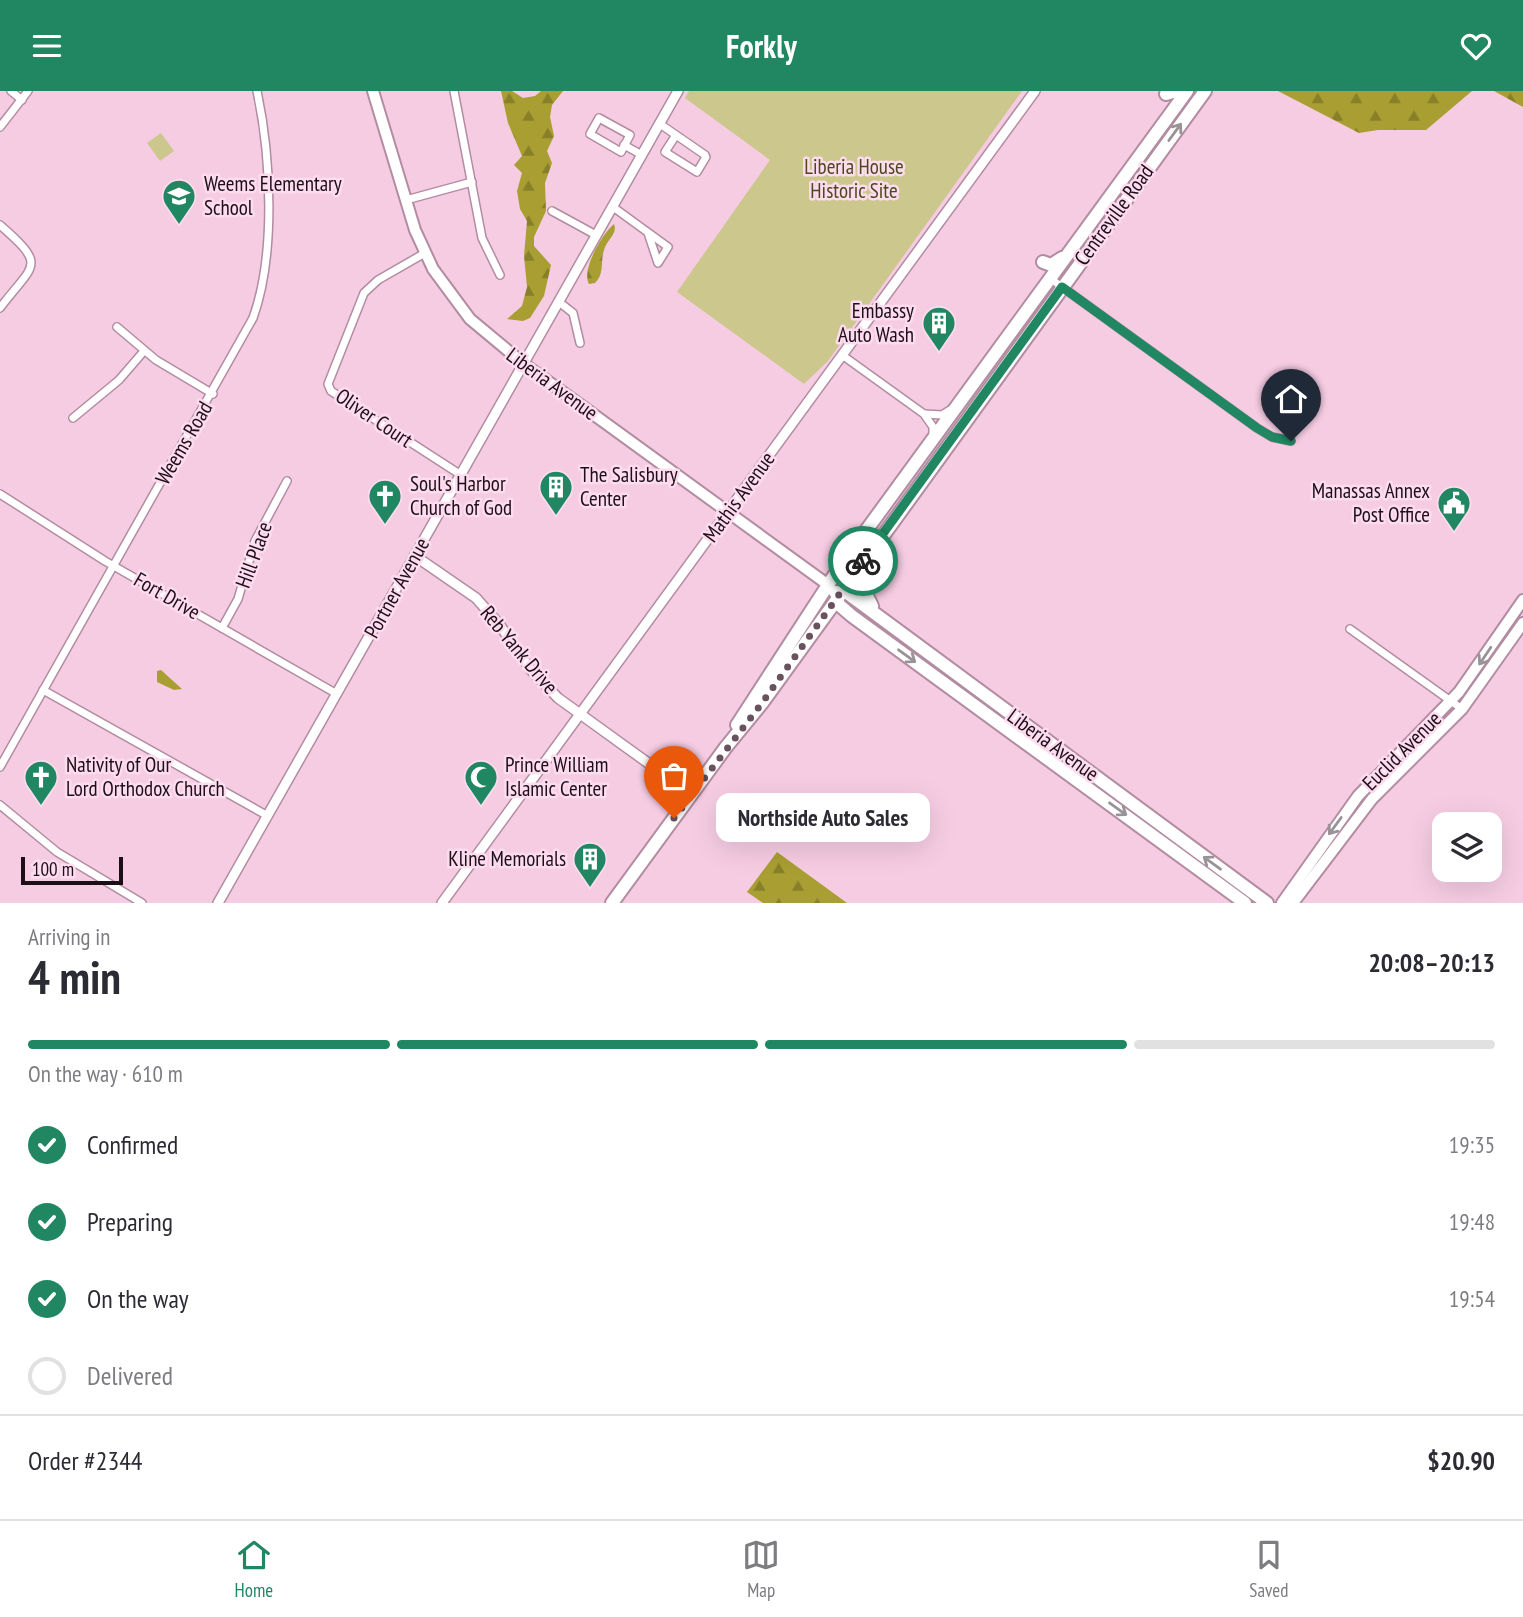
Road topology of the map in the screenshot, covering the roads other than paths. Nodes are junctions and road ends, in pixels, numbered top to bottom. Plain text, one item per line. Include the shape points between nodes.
1 (11, 91) edge
2 (28, 91) edge
3 (257, 91) edge
4 (373, 91) edge
5 (454, 91) edge
6 (678, 91) edge
7 (1035, 91) edge
8 (1187, 91) edge
9 (1205, 91) edge
10 (1171, 95) edge
11 (22, 100) junction
12 (1191, 111) junction
13 (660, 124) junction
14 (0, 127) edge
15 (676, 135) junction
16 (624, 145) junction
17 (642, 155) junction
18 (472, 182) junction
19 (405, 199) junction
20 (612, 207) junction
21 (552, 211) dead end
22 (0, 225) edge
23 (648, 233) dead end
24 (596, 235) junction
25 (1071, 251) junction
26 (425, 253) junction
27 (1043, 262) dead end
28 (500, 275) dead end
29 (1051, 279) junction
30 (1062, 287) junction
31 (559, 302) junction
32 (0, 308) edge
33 (117, 327) dead end
34 (580, 343) dead end
35 (144, 351) junction
36 (842, 355) junction
37 (524, 364) junction
38 (213, 394) junction
39 (962, 400) junction
40 (924, 414) junction
41 (73, 418) dead end
42 (933, 440) junction
43 (1291, 441) dead end
44 (461, 475) junction
45 (287, 481) dead end
46 (0, 494) edge
47 (728, 512) junction
48 (415, 556) junction
49 (866, 557) junction
50 (114, 566) junction
51 (827, 584) junction
52 (838, 594) junction
53 (1523, 600) edge
54 (852, 616) junction
55 (881, 617) junction
56 (1523, 623) edge
57 (815, 627) junction
58 (222, 628) junction
59 (1350, 629) dead end
60 (43, 690) junction
61 (337, 694) junction
62 (1451, 702) junction
63 (1462, 709) junction
64 (580, 715) junction
65 (726, 747) junction
66 (0, 767) edge
67 (691, 794) junction
68 (0, 805) edge
69 (268, 816) junction
70 (142, 903) edge
71 (218, 903) edge
72 (442, 903) edge
73 (612, 903) edge
74 (1245, 903) edge
75 (1267, 903) edge
76 (1282, 903) edge
77 (1293, 903) edge

1 - 11 street
2 - 11 street
3 - 38 street, Weems Road via 270,171 262,282 253,318
4 - 19 main road, Liberia Avenue
5 - 18 street
6 - 13 street, Portner Avenue
7 - 36 street, Mathis Avenue
8 - 10 highway, Centreville Road
9 - 12 highway, Centreville Road
10 - 12 street
10 - 25 highway, Centreville Road
11 - 14 street
30 -> 12 highway, Centreville Road
13 - 15 street
13 - 17 street, Portner Avenue
15 - 15 street via 706,157 697,172 665,152
16 - 16 street via 621,152 590,134 599,118 630,135
16 - 17 street
17 - 20 street, Portner Avenue
18 - 19 street
18 - 28 street via 484,244
19 - 26 main road, Liberia Avenue
20 - 23 street
20 - 24 street, Portner Avenue
21 - 24 street
22 - 32 street via 28,251 32,261 29,273
24 - 31 street, Portner Avenue
25 - 27 highway via 1052,265
25 - 29 highway, Centreville Road
26 - 37 main road, Liberia Avenue via 470,319
26 - 44 street, Oliver Court via 364,293 328,384 331,391
29 - 30 street
29 - 39 highway, Centreville Road
30 - 43 street via 1257,428
30 - 49 highway, Centreville Road
31 - 34 street via 573,313
31 - 37 street, Portner Avenue
33 - 35 street
35 - 38 street
35 - 41 street via 119,380
36 - 40 street
36 - 47 street, Mathis Avenue
37 - 44 street, Portner Avenue
37 - 47 main road, Liberia Avenue
38 - 50 street, Weems Road
39 - 40 street via 942,415
39 - 42 highway, Centreville Road
40 - 42 street via 933,427
42 - 51 highway, Centreville Road
44 - 48 street, Portner Avenue
45 - 58 street, Hill Place via 256,541 238,599
46 - 50 street, Fort Drive
47 - 51 main road, Liberia Avenue
47 - 64 street, Mathis Avenue
48 - 61 street, Portner Avenue
48 - 64 street, Reb Yank Drive via 476,598 544,685
49 - 52 highway, Centreville Road
49 - 55 highway via 861,575 863,594
50 - 58 street, Fort Drive
50 - 60 street, Weems Road
51 - 52 highway, Liberia Avenue
51 - 65 highway, Centreville Road via 752,697
52 - 54 highway, Liberia Avenue via 838,604
52 - 55 highway, Liberia Avenue via 847,593
52 - 57 highway, Centreville Road
53 -> 62 main road, Euclid Avenue
54 - 57 highway via 834,615
54 -> 74 highway, Liberia Avenue
75 -> 55 highway, Liberia Avenue
56 - 63 main road, Euclid Avenue
57 - 65 highway, Centreville Road
58 - 61 street, Fort Drive
59 - 62 street
60 - 66 street, Weems Road
60 - 69 street
61 - 69 street, Portner Avenue
62 - 63 street
62 -> 76 main road, Euclid Avenue via 1358,796
63 - 77 main road, Euclid Avenue via 1372,799
64 - 67 street, Reb Yank Drive
64 - 72 street, Mathis Avenue
65 - 67 highway, Centreville Road
67 - 73 highway, Centreville Road
68 - 70 street via 73,863
69 - 71 street, Portner Avenue

